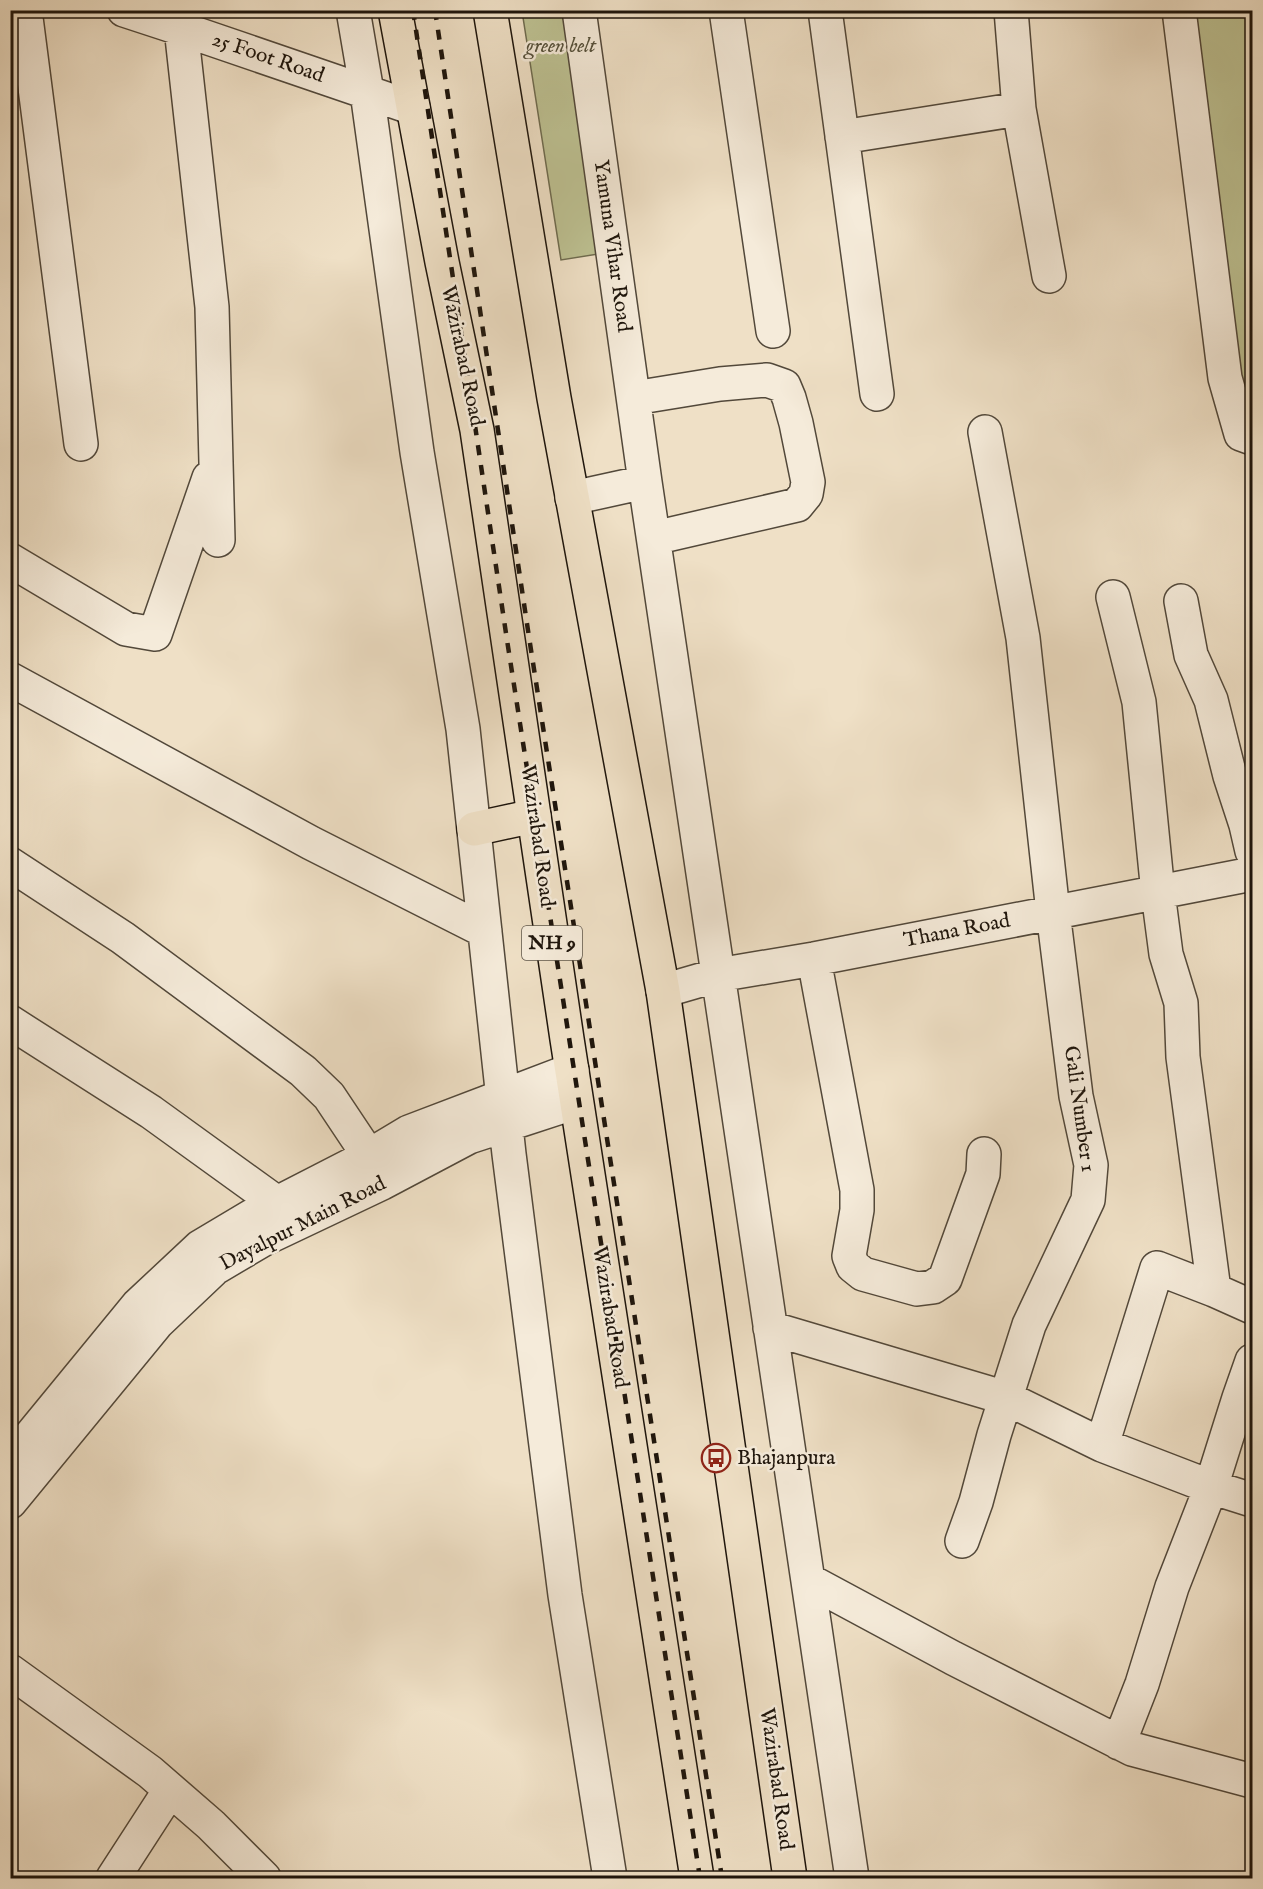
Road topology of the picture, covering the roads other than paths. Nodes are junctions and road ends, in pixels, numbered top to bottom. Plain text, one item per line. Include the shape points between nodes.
1 (25, 10) edge
2 (124, 10) edge
3 (353, 10) edge
4 (395, 10) edge
5 (490, 10) edge
6 (579, 10) edge
7 (726, 10) edge
8 (825, 10) edge
9 (1011, 10) edge
10 (1179, 10) edge
11 (181, 20) edge
12 (367, 92) junction
13 (412, 108) junction
14 (1019, 109) junction
15 (843, 137) junction
16 (1048, 276) dead end
17 (773, 331) dead end
18 (877, 394) dead end
19 (634, 398) junction
20 (985, 432) dead end
21 (1252, 438) edge
22 (81, 444) dead end
23 (216, 456) junction
24 (645, 482) junction
25 (572, 498) junction
26 (654, 538) junction
27 (218, 540) dead end
28 (10, 561) edge
29 (1113, 597) dead end
30 (1181, 601) dead end
31 (10, 679) edge
32 (534, 816) junction
33 (474, 829) junction
34 (1252, 851) edge
35 (10, 864) edge
36 (1252, 874) edge
37 (1158, 893) junction
38 (1053, 912) junction
39 (485, 931) junction
40 (814, 959) junction
41 (718, 975) junction
42 (663, 991) junction
43 (10, 1022) edge
44 (572, 1070) junction
45 (576, 1102) junction
46 (504, 1110) junction
47 (984, 1154) dead end
48 (375, 1170) junction
49 (277, 1203) junction
50 (1214, 1290) junction
51 (1252, 1307) edge
52 (770, 1328) junction
53 (1252, 1361) edge
54 (1006, 1398) junction
55 (1102, 1445) junction
56 (10, 1461) edge
57 (1211, 1487) junction
58 (1252, 1500) edge
59 (10, 1502) edge
60 (962, 1541) dead end
61 (808, 1580) junction
62 (10, 1671) edge
63 (1119, 1743) junction
64 (1252, 1781) edge
65 (170, 1790) junction
66 (113, 1878) edge
67 (264, 1878) edge
68 (610, 1878) edge
69 (697, 1878) edge
70 (790, 1878) edge
71 (852, 1878) edge

1 - 22 street
2 - 11 street, 25 Foot Road
3 - 12 street
4 - 13 main road, Wazirabad Road / NH 9
5 - 25 main road, Wazirabad Road
6 - 19 street, Yamuna Vihar Road
7 - 17 street
8 - 15 street
9 - 14 street
10 - 21 street via 1225,378 1241,434
11 - 12 street, 25 Foot Road
11 - 23 street via 212,307
12 - 13 street, 25 Foot Road
12 - 33 street via 417,452 463,729
13 - 32 main road, Wazirabad Road / NH 9 via 477,430
14 - 15 street
14 - 16 street
15 - 18 street
19 - 24 street, Yamuna Vihar Road
19 - 26 street via 767,380 784,386 808,482 806,494 797,505
20 - 38 street, Gali Number 1 via 1023,638
23 - 27 street
23 - 28 street via 155,634 126,628
24 - 25 street
24 - 26 street, Yamuna Vihar Road
25 - 42 main road, Wazirabad Road
26 - 41 street, Yamuna Vihar Road
29 - 37 street via 1139,702
30 - 34 street via 1191,655 1211,700
31 - 39 street via 311,843
32 - 33 main road
32 - 44 main road, Wazirabad Road / NH 9
33 - 39 street
35 - 48 street via 123,938 303,1071 329,1096
36 - 37 street, Thana Road
37 - 38 street, Thana Road
37 - 50 street via 1166,954 1180,1003 1183,1058
38 - 40 street, Thana Road
38 - 54 street, Gali Number 1 via 1076,1096 1091,1165 1088,1200 1029,1324
39 - 46 street
40 - 41 street, Thana Road
40 - 47 street via 857,1190 849,1256 853,1266 863,1274 917,1289 933,1287 945,1279 983,1174
41 - 42 street, Thana Road
41 - 52 street, Yamuna Vihar Road
42 - 70 main road, Wazirabad Road
43 - 49 street via 151,1112
44 - 45 main road, Wazirabad Road / NH 9
44 - 46 street, Dayalpur Main Road
45 - 46 street, Dayalpur Main Road
45 - 69 main road, Wazirabad Road / NH 9
46 - 48 street, Dayalpur Main Road via 469,1137
46 - 68 street via 566,1595
48 - 49 street, Dayalpur Main Road
48 - 59 street, Dayalpur Main Road via 215,1268 157,1323
49 - 56 street, Dayalpur Main Road via 200,1247 138,1305
50 - 51 street
50 - 55 street via 1157,1268
52 - 54 street
52 - 61 street, Yamuna Vihar Road
53 - 57 street
54 - 55 street
54 - 60 street, Gali Number 1
55 - 57 street
57 - 58 street
57 - 63 street
61 - 63 street
61 - 71 street, Yamuna Vihar Road
62 - 65 street
63 - 64 street
65 - 66 street
65 - 67 street

